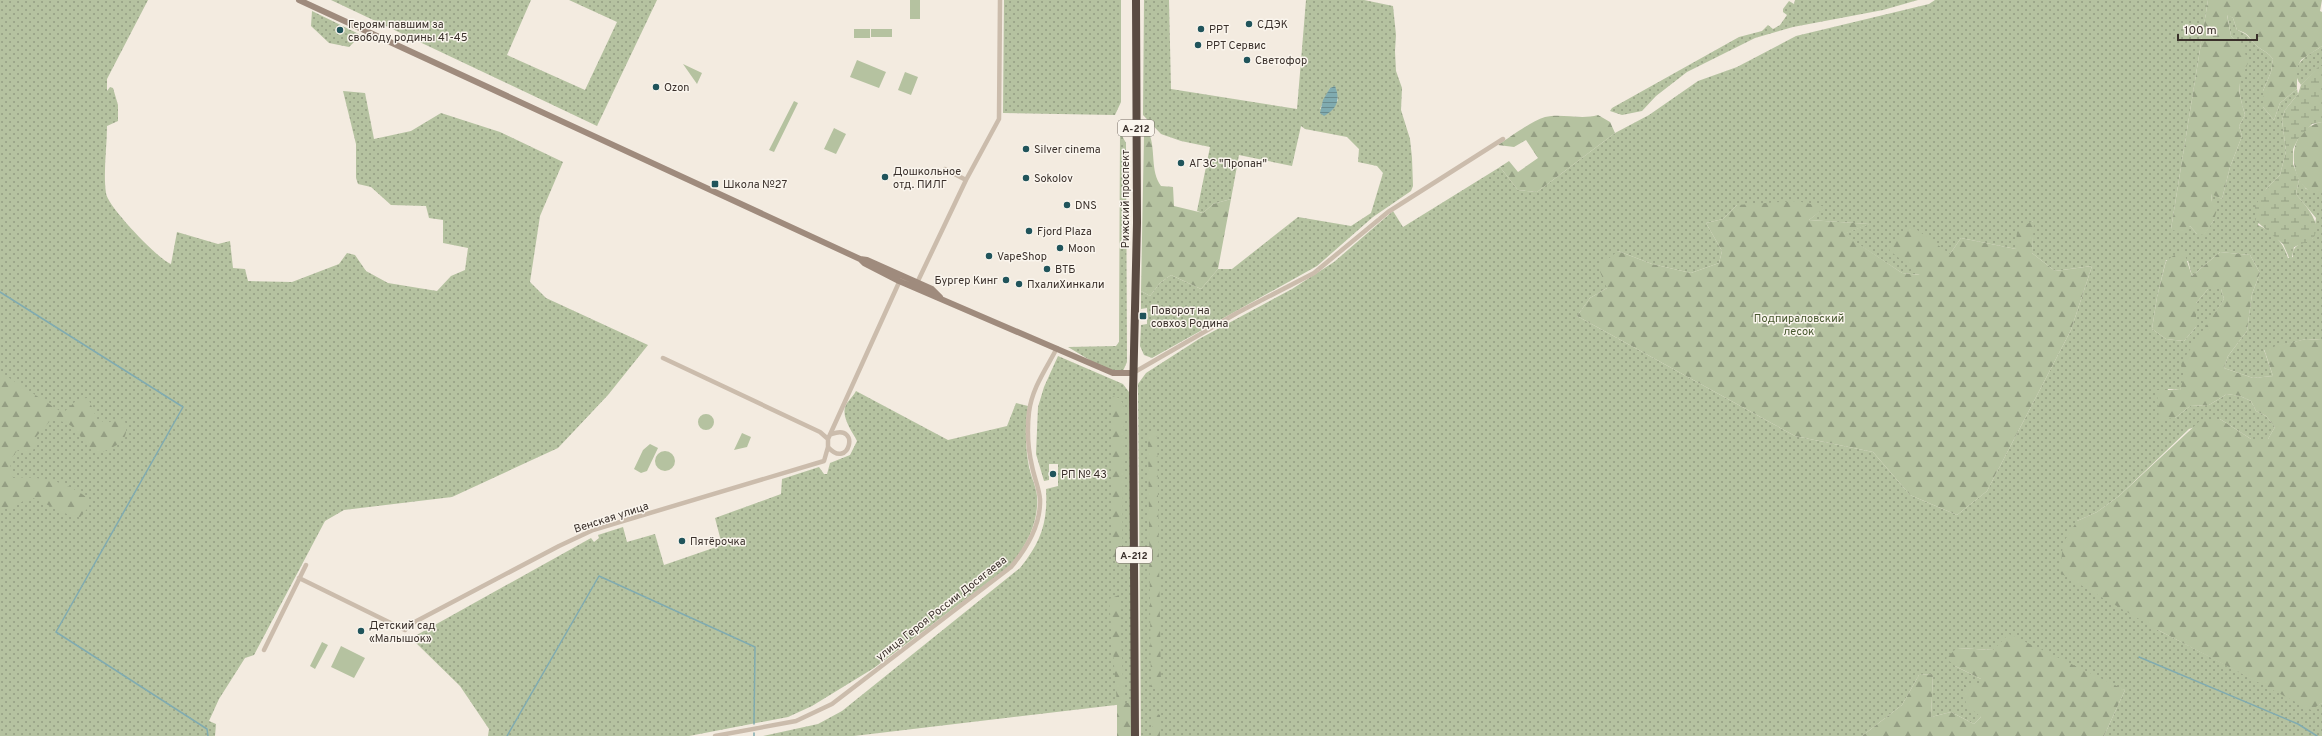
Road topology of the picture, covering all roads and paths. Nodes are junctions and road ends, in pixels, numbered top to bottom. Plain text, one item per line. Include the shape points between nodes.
1 (299, 0) edge
2 (1000, 0) edge
3 (1136, 0) edge
4 (1503, 139) dead end
5 (945, 169) dead end
6 (966, 180) junction
7 (901, 279) junction
8 (917, 283) junction
9 (940, 297) junction
10 (1057, 348) junction
11 (663, 358) dead end
12 (1133, 373) junction
13 (830, 436) junction
14 (828, 447) junction
15 (306, 565) dead end
16 (299, 578) junction
17 (264, 650) dead end
18 (716, 736) edge
19 (1135, 736) edge

1 - 7 street
2 - 6 street via 999,119
3 - 12 highway, Рижский проспект / А-212 via 1137,223
4 - 12 street via 1388,212 1314,273 1237,313
5 - 6 street
6 - 8 street
7 - 8 street
7 - 9 street
7 - 13 street
8 - 9 street via 932,289
9 - 10 street
10 - 12 street via 1113,373
10 - 18 street, улица Героя России Досягаева via 1033,392 1029,412 1031,464 1040,498 1039,510 1034,532 1026,548 1011,567 832,704 796,721
11 - 13 street
12 - 19 highway, А-212
13 - 14 street
13 - 14 street via 838,432 845,434 850,446 846,452 840,454
14 - 16 street, Венская улица via 824,462 592,530 474,590 409,625 406,630
15 - 16 street
16 - 17 street

